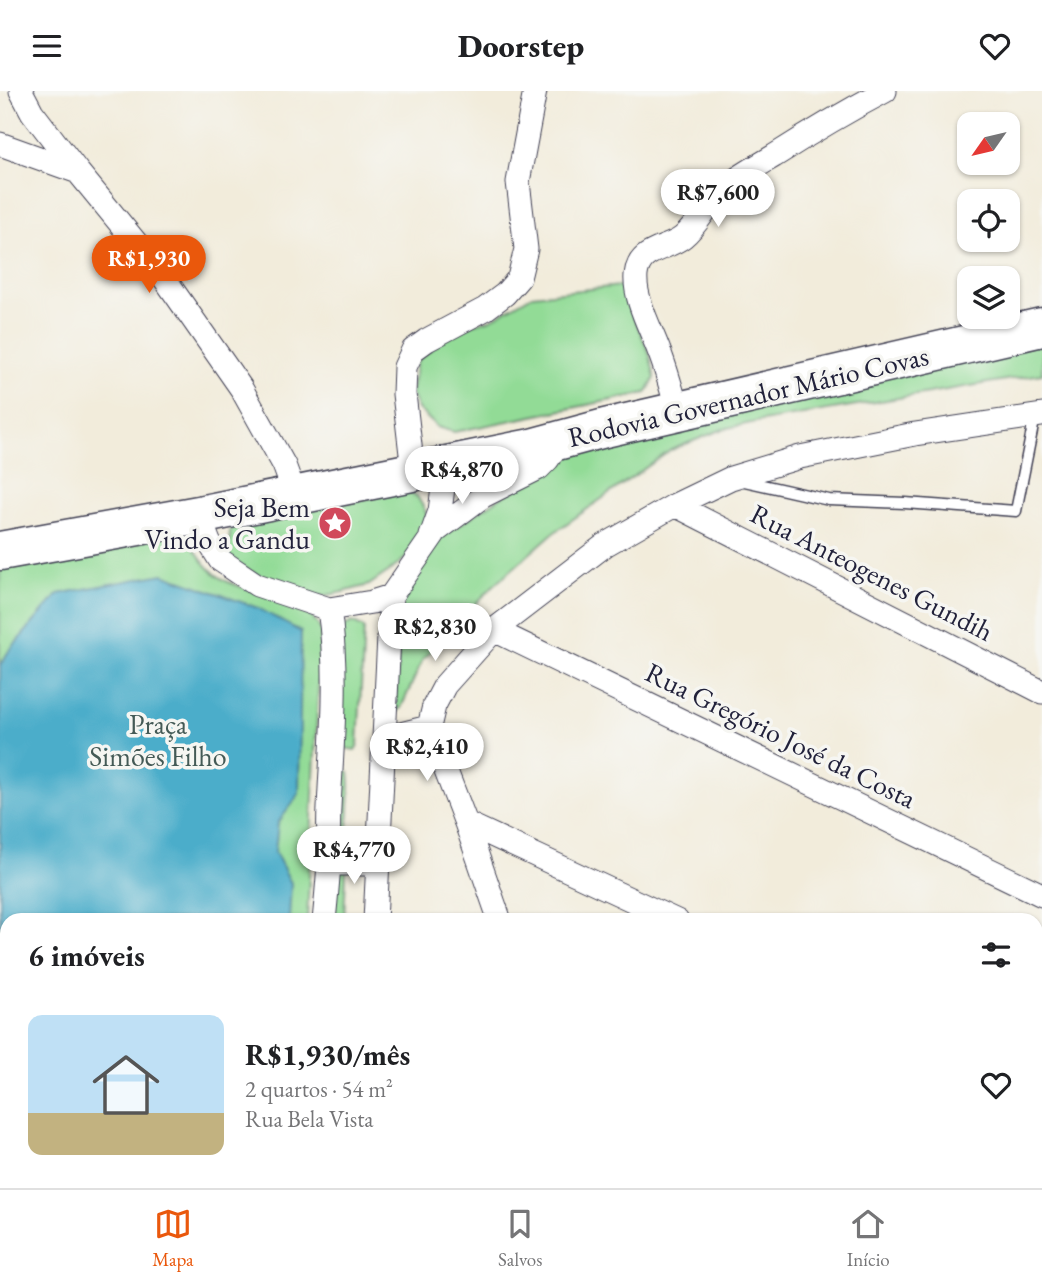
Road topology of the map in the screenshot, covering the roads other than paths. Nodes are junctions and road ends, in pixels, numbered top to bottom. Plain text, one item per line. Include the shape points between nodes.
1 (21, 91) edge
2 (535, 91) edge
3 (885, 91) edge
4 (0, 144) edge
5 (78, 172) junction
6 (1042, 327) edge
7 (678, 412) junction
8 (1038, 415) edge
9 (559, 440) junction
10 (429, 468) junction
11 (730, 478) junction
12 (295, 495) junction
13 (675, 505) junction
14 (199, 515) junction
15 (431, 536) junction
16 (0, 551) edge
17 (391, 596) junction
18 (329, 610) junction
19 (494, 630) junction
20 (1042, 692) edge
21 (429, 727) junction
22 (385, 738) junction
23 (466, 823) junction
24 (329, 864) junction
25 (379, 865) junction
26 (1042, 895) edge
27 (325, 913) edge
28 (376, 913) edge
29 (497, 913) edge
30 (660, 913) edge

1 - 5 street
2 - 10 street via 517,182 526,249 519,278 485,309 413,350 405,367 404,394
3 - 7 street via 727,185 681,238 639,262 636,288
4 - 5 street
5 - 12 street via 160,272 241,388 284,465
6 - 7 highway, Rodovia Governador Mário Covas
7 - 9 highway, Rodovia Governador Mário Covas
8 - 11 street via 813,454
8 - 11 lane via 1016,511 829,500
9 - 10 highway, Rodovia Governador Mário Covas
9 - 15 street via 539,468 483,496
10 - 12 highway, Rodovia Governador Mário Covas
10 - 15 street via 440,512
11 - 13 street
12 - 14 highway, Rodovia Governador Mário Covas
13 - 19 street via 605,545
13 - 20 street, Rua Anteogenes Gundih
14 - 16 highway, Rodovia Governador Mário Covas
14 - 18 street via 220,560 257,585
15 - 17 street
17 - 18 street
17 - 22 street
18 - 24 street via 335,676
19 - 21 street via 445,685
19 - 26 street, Rua Gregório José da Costa
21 - 22 street
21 - 23 street
22 - 25 street
23 - 29 street
23 - 30 street
24 - 25 street
24 - 27 street
25 - 28 street

